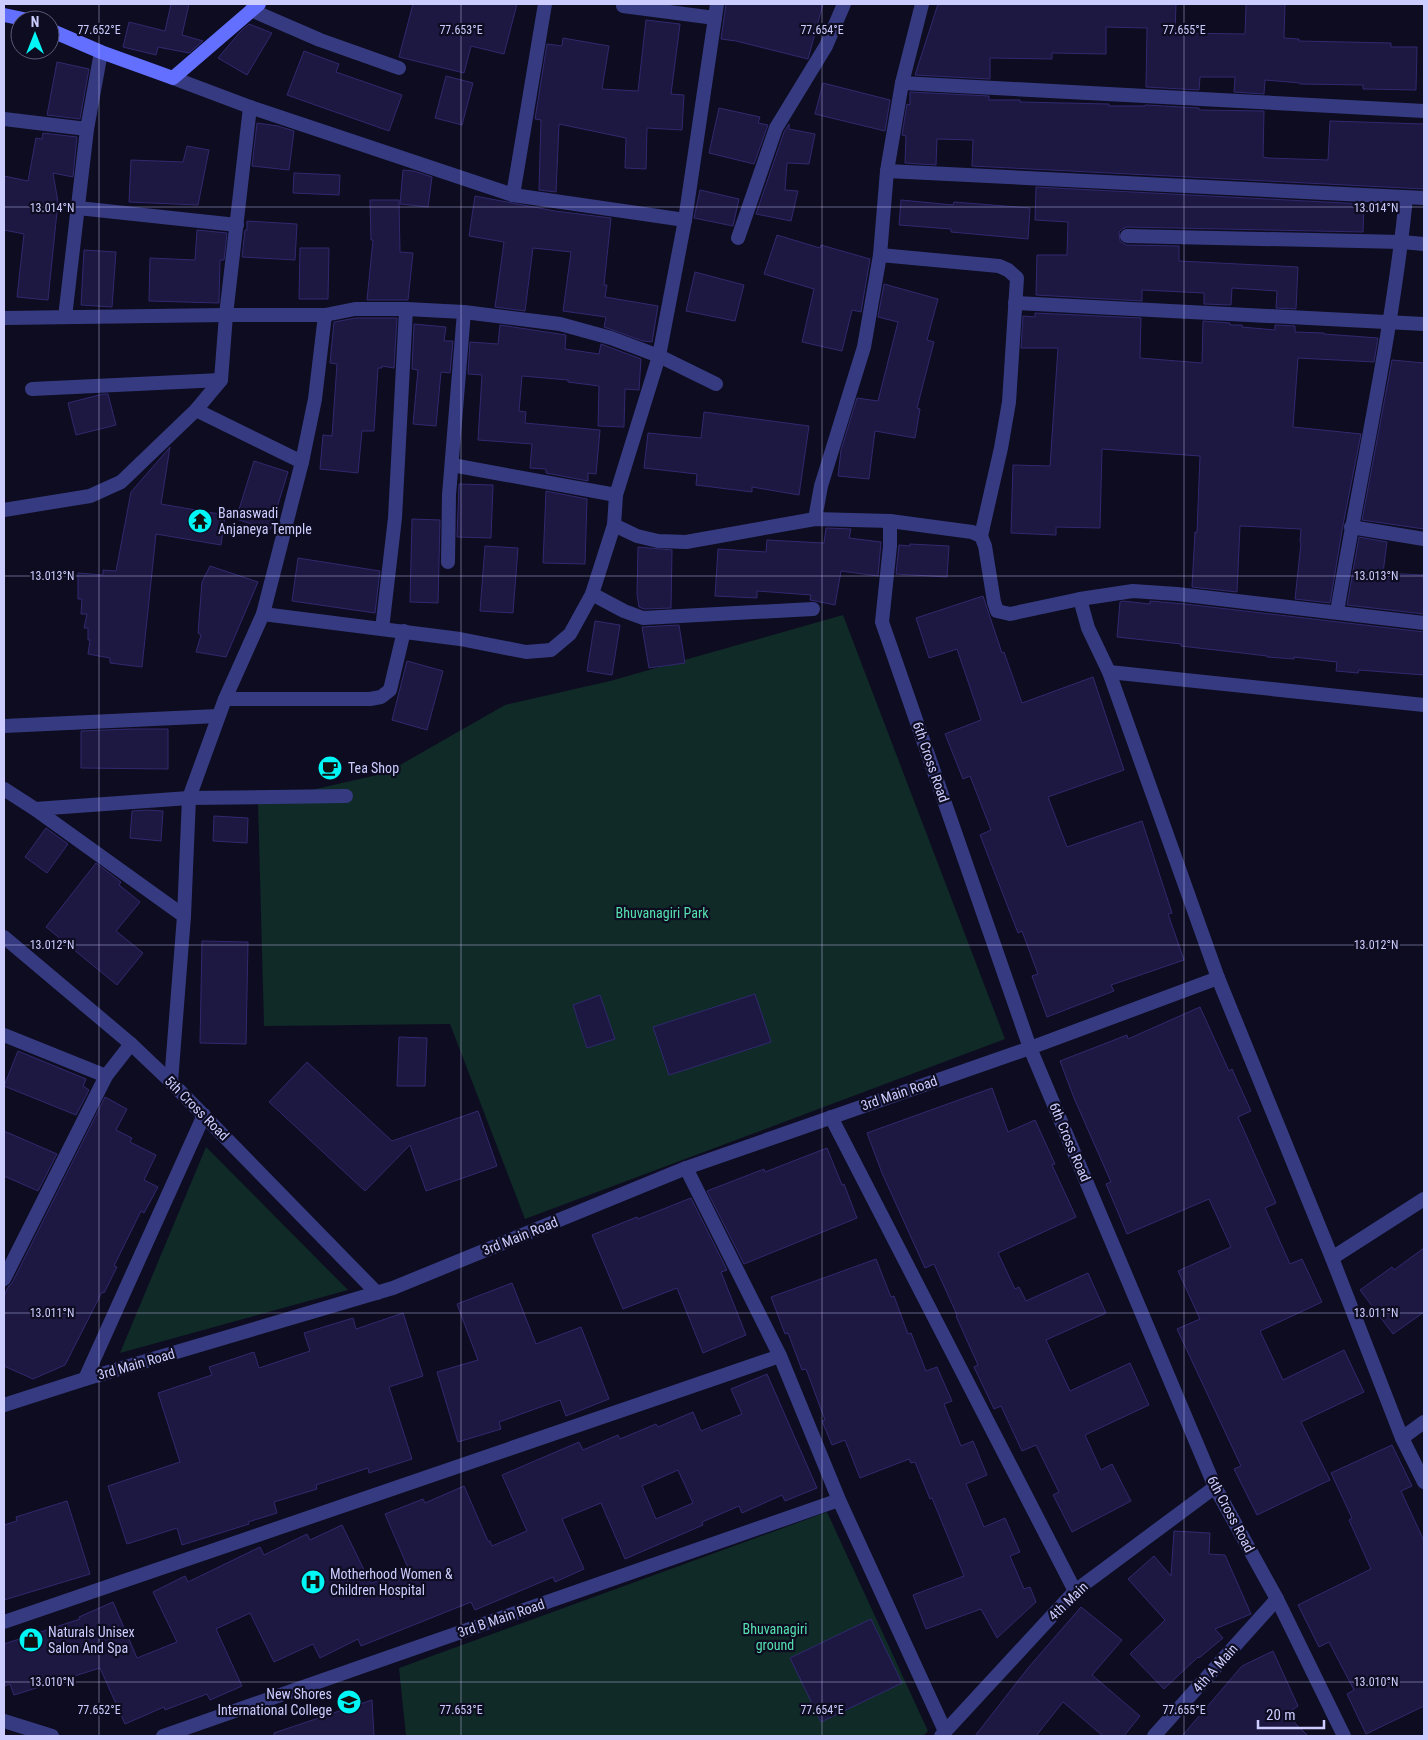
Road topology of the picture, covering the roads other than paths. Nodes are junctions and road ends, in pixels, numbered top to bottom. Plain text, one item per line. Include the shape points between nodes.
1 (545, 4) edge
2 (844, 4) edge
3 (922, 4) edge
4 (623, 6) dead end
5 (255, 7) edge
6 (716, 11) edge
7 (60, 34) edge
8 (100, 52) junction
9 (399, 68) dead end
10 (173, 78) junction
11 (902, 84) junction
12 (250, 107) junction
13 (1424, 111) edge
14 (4, 120) edge
15 (87, 129) junction
16 (887, 171) junction
17 (513, 195) junction
18 (1406, 198) junction
19 (1424, 198) edge
20 (78, 208) junction
21 (685, 220) junction
22 (237, 225) junction
23 (1127, 236) dead end
24 (738, 238) dead end
25 (1402, 242) junction
26 (1424, 244) edge
27 (880, 255) junction
28 (1015, 303) junction
29 (406, 309) junction
30 (464, 312) junction
31 (226, 315) junction
32 (325, 315) junction
33 (65, 317) junction
34 (4, 318) edge
35 (1390, 324) junction
36 (1424, 324) edge
37 (659, 356) junction
38 (221, 380) junction
39 (716, 384) dead end
40 (32, 389) dead end
41 (196, 410) junction
42 (302, 462) junction
43 (452, 465) junction
44 (616, 495) junction
45 (4, 510) edge
46 (816, 519) junction
47 (890, 521) junction
48 (614, 525) junction
49 (1351, 526) junction
50 (981, 536) junction
51 (1424, 539) edge
52 (448, 562) dead end
53 (592, 594) junction
54 (1080, 599) junction
55 (813, 609) dead end
56 (1337, 612) junction
57 (263, 614) junction
58 (1424, 623) edge
59 (382, 629) junction
60 (404, 631) junction
61 (1109, 672) junction
62 (224, 699) junction
63 (1424, 705) edge
64 (218, 716) junction
65 (4, 726) edge
66 (4, 789) edge
67 (346, 796) dead end
68 (190, 798) junction
69 (35, 808) junction
70 (184, 916) junction
71 (4, 937) edge
72 (1218, 978) junction
73 (4, 1035) edge
74 (131, 1044) junction
75 (1030, 1048) junction
76 (106, 1076) junction
77 (171, 1082) junction
78 (204, 1115) junction
79 (831, 1117) junction
80 (686, 1168) junction
81 (1424, 1199) edge
82 (1332, 1258) junction
83 (4, 1279) edge
84 (377, 1293) junction
85 (780, 1356) junction
86 (85, 1379) junction
87 (4, 1405) edge
88 (1424, 1422) edge
89 (1402, 1438) junction
90 (1424, 1482) edge
91 (1215, 1488) junction
92 (839, 1500) junction
93 (1075, 1591) junction
94 (1277, 1599) junction
95 (4, 1622) edge
96 (4, 1721) edge
97 (942, 1734) edge
98 (52, 1736) edge
99 (162, 1736) edge
100 (1154, 1736) edge
101 (1344, 1736) edge

1 - 17 street
2 - 24 street via 826,46 776,128
3 - 11 street
4 - 6 street
5 - 9 street via 320,40
5 - 10 main road
6 - 21 street
7 - 8 main road
8 - 10 main road
8 - 15 street
10 - 12 street
11 - 13 street
11 - 16 street
12 - 17 street
12 - 22 street
14 - 15 street
15 - 20 street
16 - 18 street
16 - 27 street
17 - 21 street
18 - 19 street
18 - 25 street
20 - 22 street
20 - 33 street
21 - 37 street
22 - 31 street
23 - 25 street
25 - 26 street
25 - 35 street
27 - 28 street via 999,266 1017,278
27 - 46 street via 864,347 821,486
28 - 35 street
28 - 50 street via 1009,402
29 - 30 street
29 - 32 street via 355,309
29 - 59 street via 396,518
30 - 37 street via 560,324
30 - 43 street
31 - 32 street
31 - 33 street
31 - 38 street
32 - 42 street via 315,399
33 - 34 street
35 - 36 street
35 - 49 street
37 - 39 street
37 - 44 street
38 - 40 street
38 - 41 street
41 - 42 street
41 - 45 street via 121,482 90,496
42 - 57 street
43 - 44 street
43 - 52 street
44 - 48 street
46 - 47 street
46 - 48 street via 686,542 644,538
47 - 50 street
47 - 75 street, 6th Cross Road via 882,622
48 - 53 street
49 - 51 street
49 - 56 street
50 - 54 street via 997,611 1010,614
53 - 55 street via 643,618
53 - 60 street via 570,634 551,650 526,652
54 - 56 street via 1133,591
54 - 61 street via 1088,628
56 - 58 street
57 - 59 street
57 - 62 street
59 - 60 street
60 - 62 street via 390,690 381,697
61 - 63 street
61 - 72 street
62 - 64 street
64 - 65 street
64 - 68 street
66 - 69 street
67 - 68 street
68 - 69 street
68 - 70 street
69 - 70 street
70 - 77 street
71 - 74 street, 5th Cross Road
72 - 75 street, 3rd Main Road
72 - 82 street
73 - 76 street
74 - 76 street
74 - 77 street, 5th Cross Road
75 - 79 street, 3rd Main Road
75 - 91 street, 6th Cross Road
76 - 83 street
77 - 78 street, 5th Cross Road
78 - 84 street, 5th Cross Road
78 - 86 street
79 - 80 street, 3rd Main Road
79 - 93 street
80 - 84 street, 3rd Main Road
80 - 85 street
81 - 82 street
82 - 89 street
84 - 86 street, 3rd Main Road
85 - 92 street
85 - 95 street
86 - 87 street, 3rd Main Road
88 - 89 street
89 - 90 street
91 - 93 street, 4th Main
91 - 94 street, 6th Cross Road
92 - 97 street
92 - 99 street, 3rd B Main Road
93 - 97 street, 4th Main
94 - 100 street, 4th A Main
94 - 101 street, 6th Cross Road
96 - 98 street

